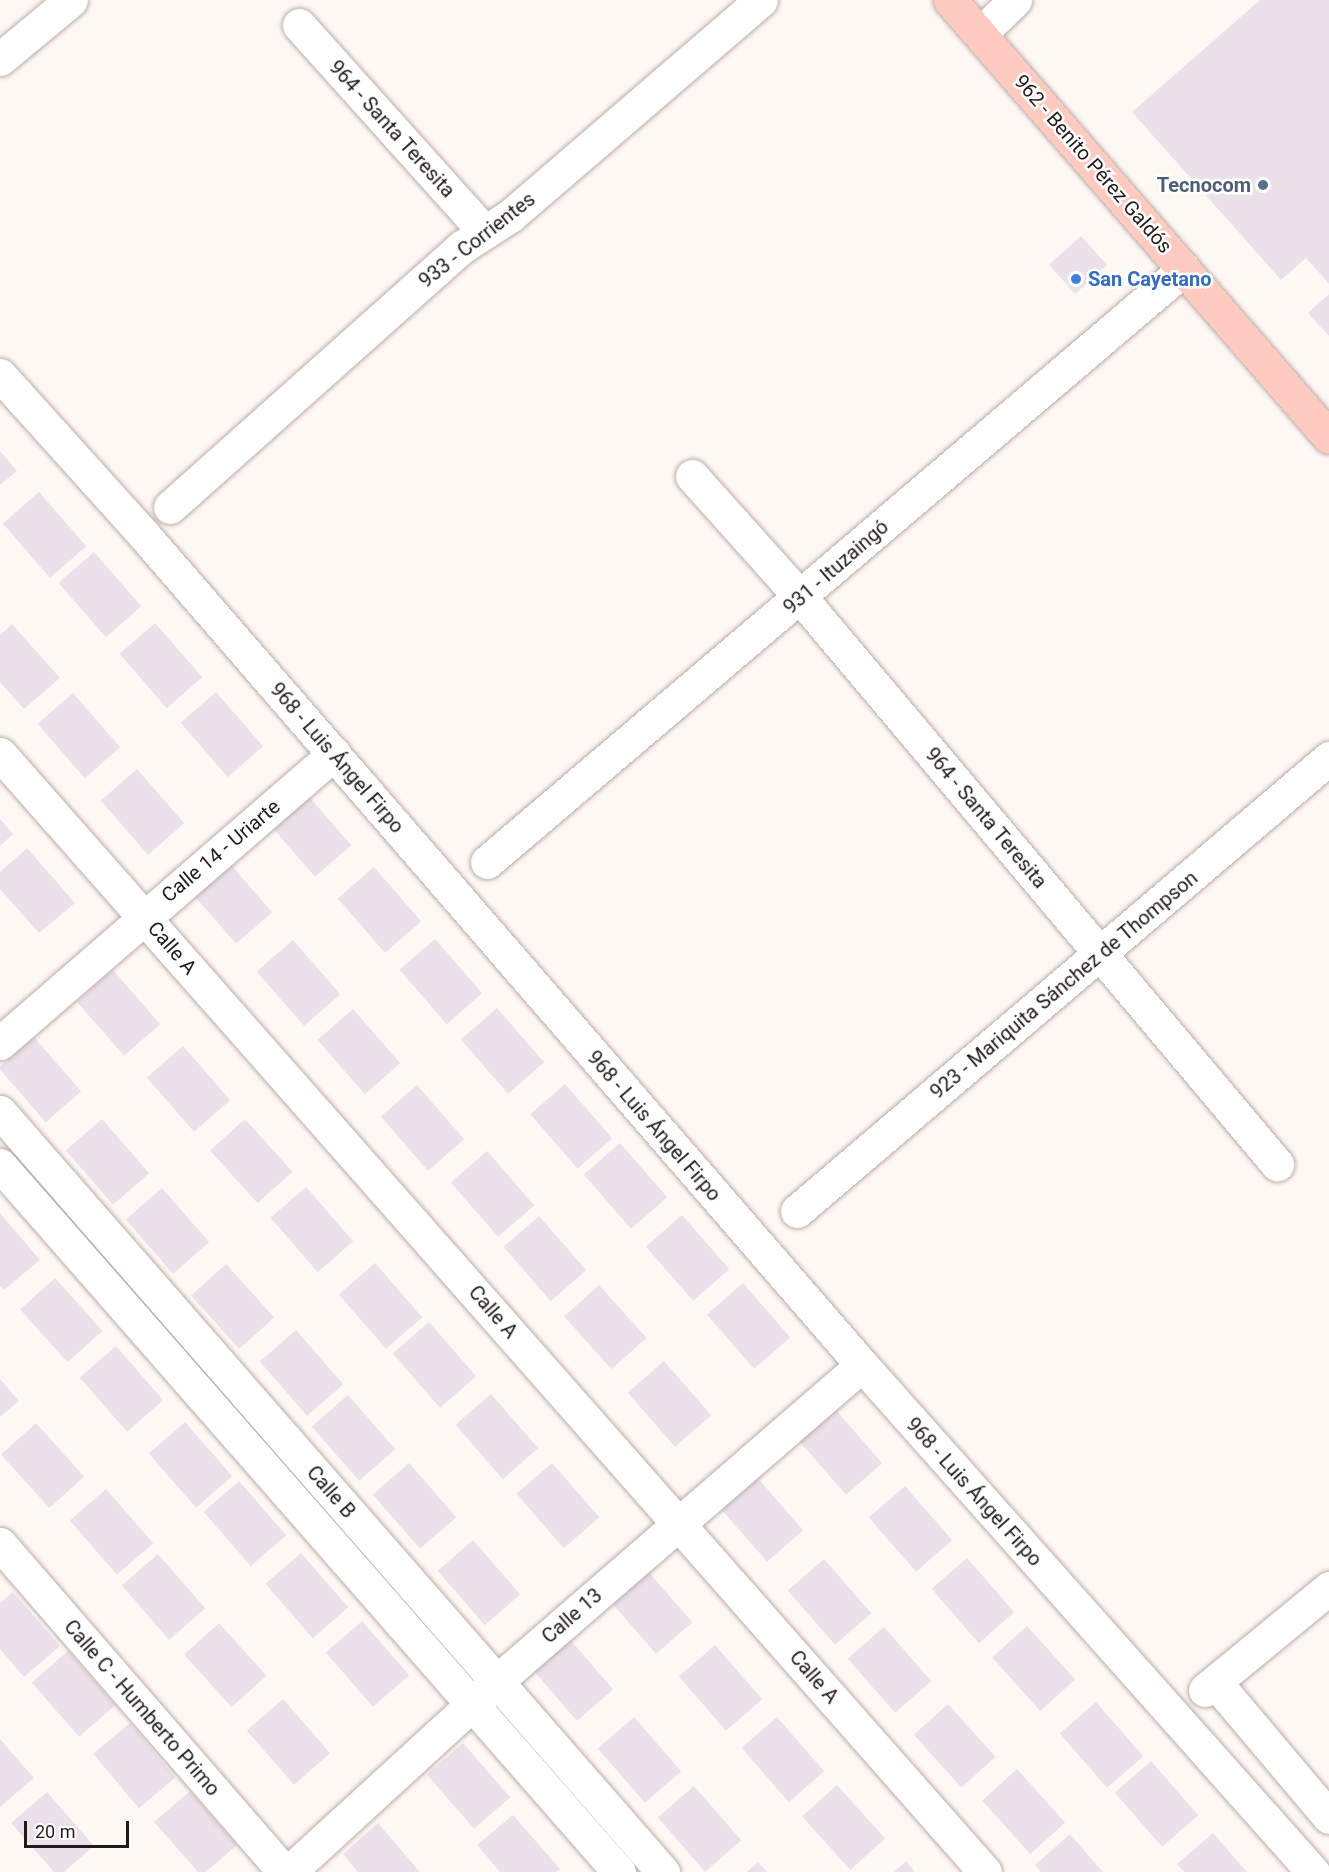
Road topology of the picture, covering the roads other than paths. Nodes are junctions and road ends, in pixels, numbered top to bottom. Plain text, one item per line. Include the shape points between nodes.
1 (70, 0) edge
2 (761, 0) edge
3 (950, 0) edge
4 (1015, 0) edge
5 (298, 25) dead end
6 (980, 34) junction
7 (0, 59) edge
8 (485, 232) junction
9 (1184, 269) junction
10 (0, 375) edge
11 (1329, 437) edge
12 (692, 476) dead end
13 (170, 507) dead end
14 (801, 598) junction
15 (0, 754) edge
16 (334, 754) junction
17 (1329, 758) edge
18 (487, 862) dead end
19 (144, 916) junction
20 (1102, 955) junction
21 (0, 1043) edge
22 (0, 1112) edge
23 (1277, 1164) dead end
24 (0, 1165) edge
25 (797, 1210) dead end
26 (862, 1365) junction
27 (678, 1523) junction
28 (0, 1544) edge
29 (1329, 1588) edge
30 (496, 1682) junction
31 (473, 1705) junction
32 (1329, 1817) edge
33 (1305, 1869) edge
34 (286, 1872) edge
35 (619, 1872) edge
36 (663, 1872) edge
37 (985, 1872) edge

1 - 7 street
2 - 8 street, 933 - Corrientes via 510,216
3 - 6 main road, 962 - Benito Pérez Galdós
4 - 6 street
5 - 8 street, 964 - Santa Teresita
6 - 9 main road, 962 - Benito Pérez Galdós
8 - 13 street, 933 - Corrientes via 462,247
9 - 11 main road, 962 - Benito Pérez Galdós
9 - 14 street, 931 - Ituzaingó
10 - 16 street, 968 - Luis Ángel Firpo
12 - 14 street, 964 - Santa Teresita
14 - 18 street, 931 - Ituzaingó
14 - 20 street, 964 - Santa Teresita
15 - 19 street, Calle A
16 - 19 street, Calle 14 - Uriarte
16 - 26 street, 968 - Luis Ángel Firpo
17 - 20 street, 923 - Mariquita Sánchez de Thompson
19 - 21 street, Calle 14 - Uriarte
19 - 27 street, Calle A
20 - 23 street, 964 - Santa Teresita
20 - 25 street, 923 - Mariquita Sánchez de Thompson
22 - 30 street, Calle B
24 - 31 street, Calle B
26 - 27 street, Calle 13
26 - 33 street, 968 - Luis Ángel Firpo
27 - 30 street, Calle 13
27 - 37 street, Calle A
28 - 34 street, Calle C - Humberto Primo
29 - 32 street via 1211,1686
30 - 31 street, Calle 13
30 - 36 street, Calle B
31 - 34 street, Calle 13
31 - 35 street, Calle B

